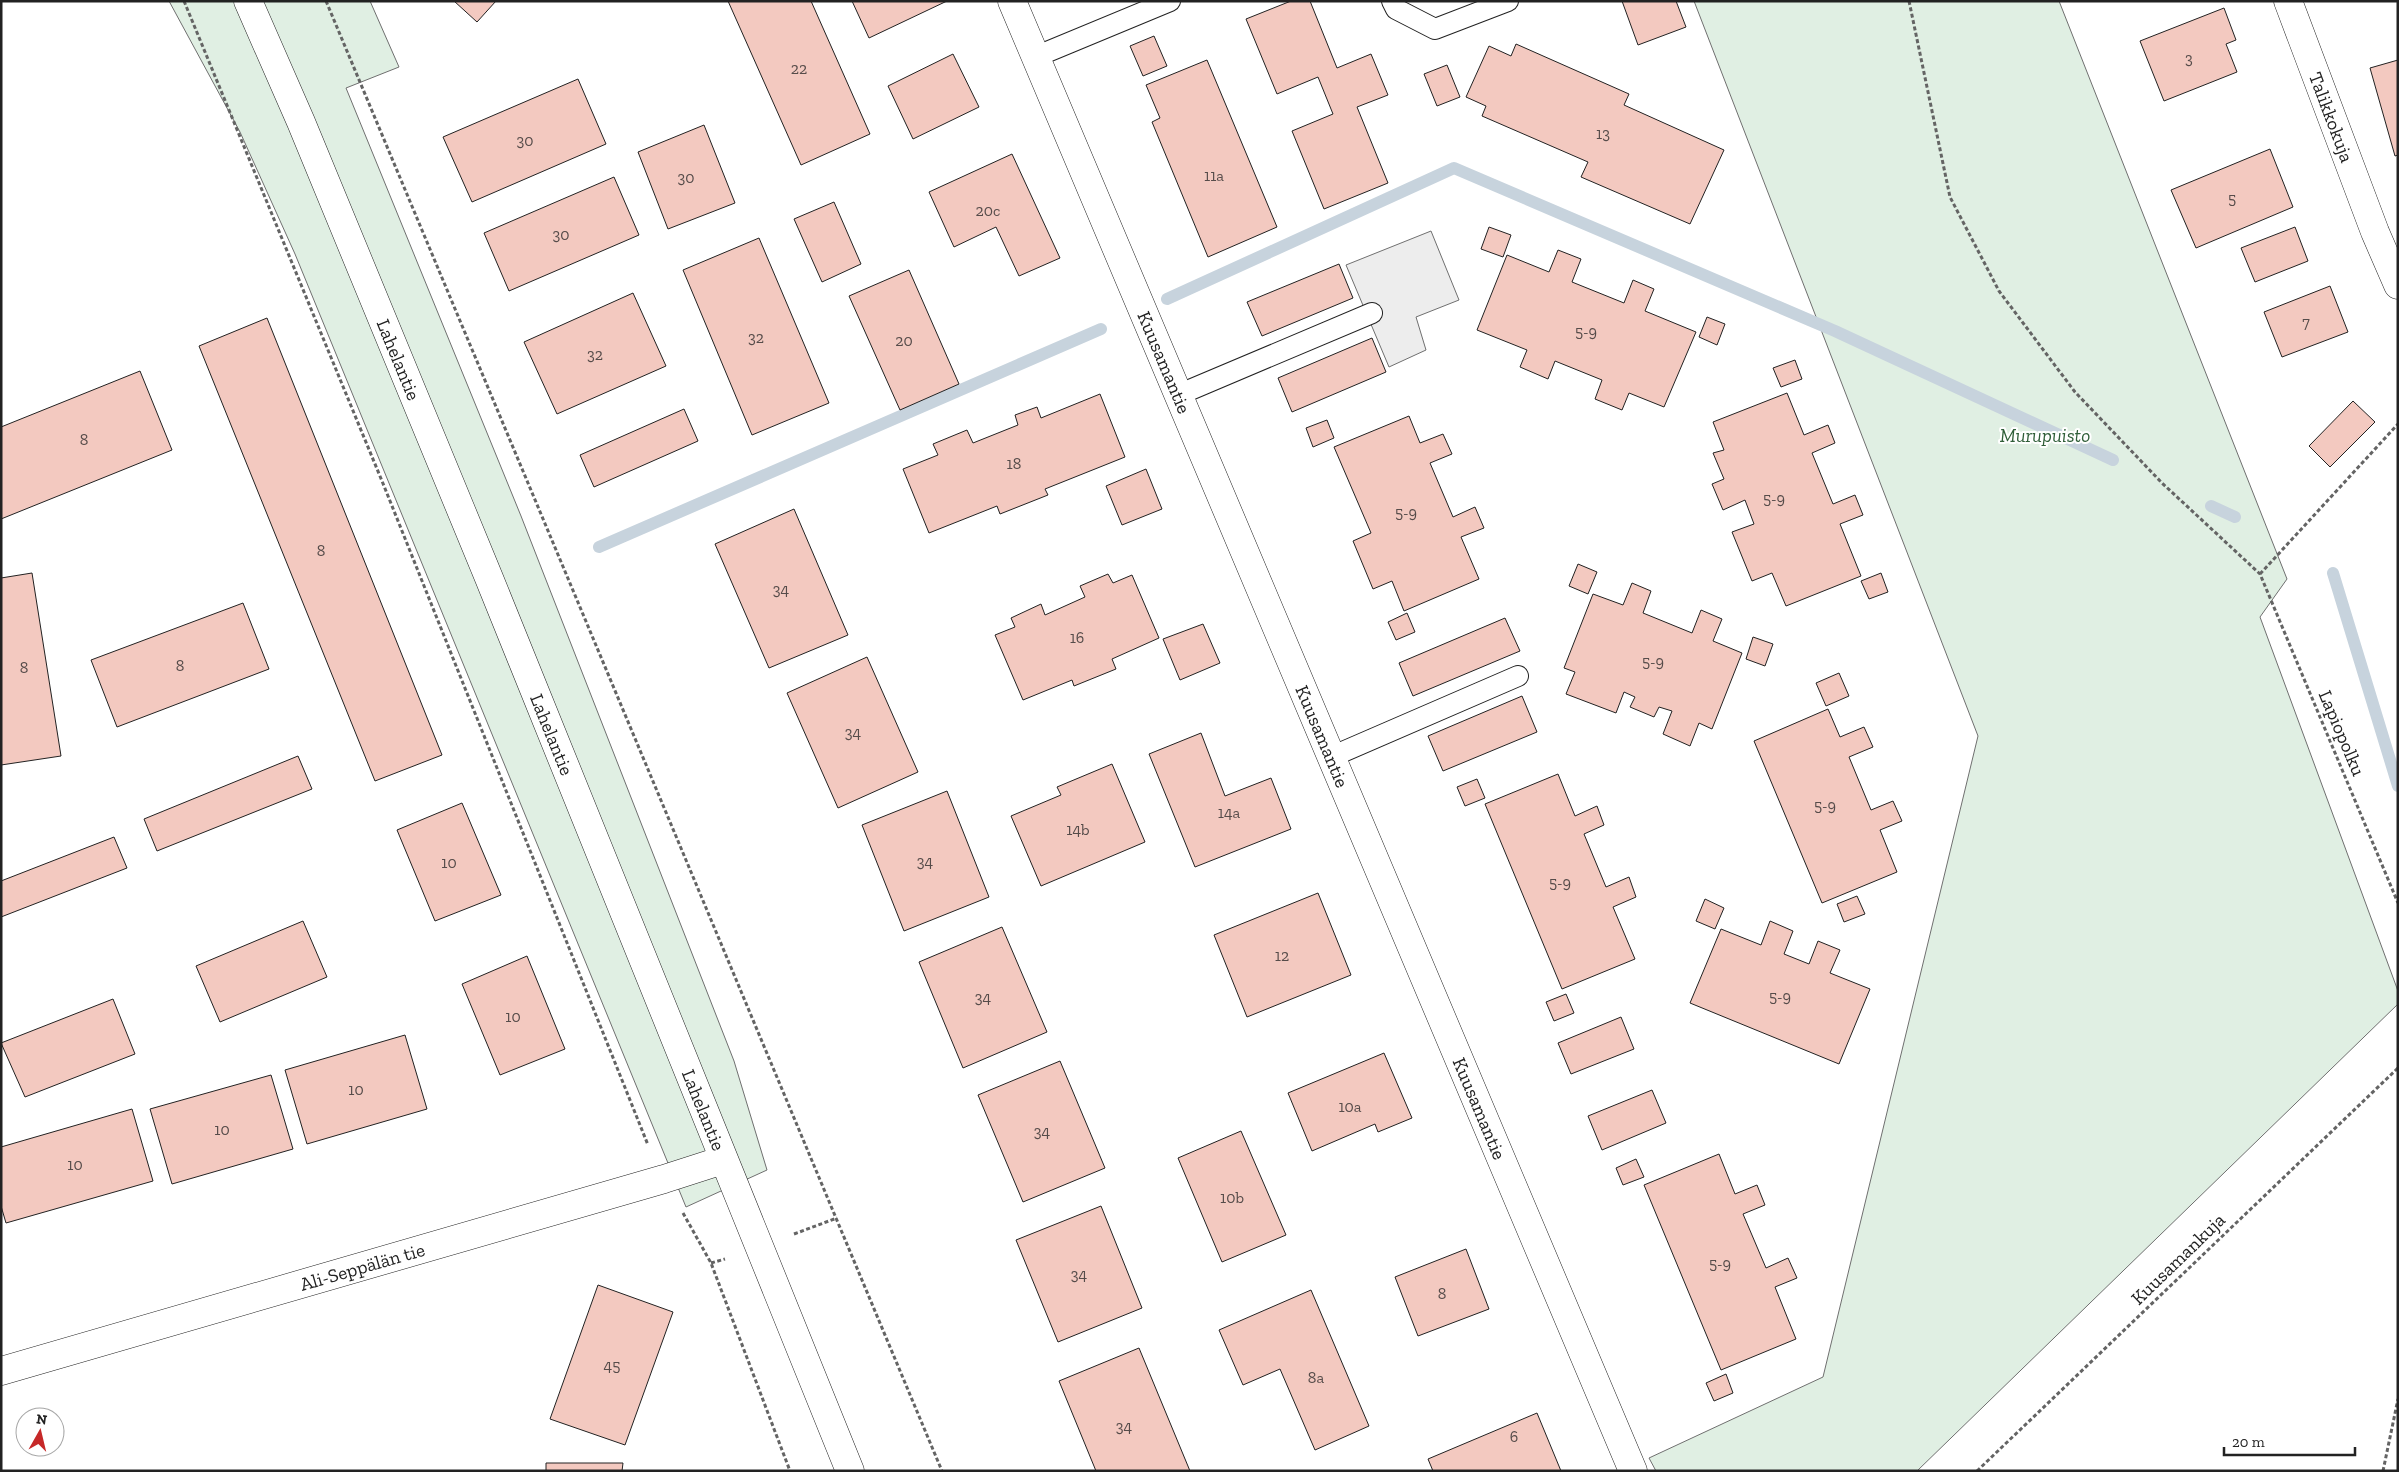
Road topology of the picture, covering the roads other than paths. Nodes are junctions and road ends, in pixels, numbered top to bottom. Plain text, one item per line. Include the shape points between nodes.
1 (248, 1) edge
2 (1012, 1) edge
3 (1170, 1) edge
4 (1392, 1) edge
5 (1508, 1) edge
6 (2288, 1) edge
7 (1035, 56) junction
8 (2386, 228) edge
9 (2398, 285) edge
10 (1372, 314) dead end
11 (1178, 395) junction
12 (1518, 676) dead end
13 (1331, 757) junction
14 (723, 1160) junction
15 (1, 1371) edge
16 (850, 1471) edge
17 (1633, 1471) edge

1 - 14 street, Lahelantie via 489,578
2 - 7 street, Kuusamantie
3 - 7 lane
4 - 5 lane via 1396,10 1435,29
6 - 8 street, Talikkokuja
7 - 11 street, Kuusamantie
8 - 9 street, Talikkokuja
10 - 11 lane
11 - 13 street, Kuusamantie
12 - 13 lane
13 - 17 street, Kuusamantie
14 - 15 street, Ali-Seppälän tie via 664,1180
14 - 16 street, Lahelantie

